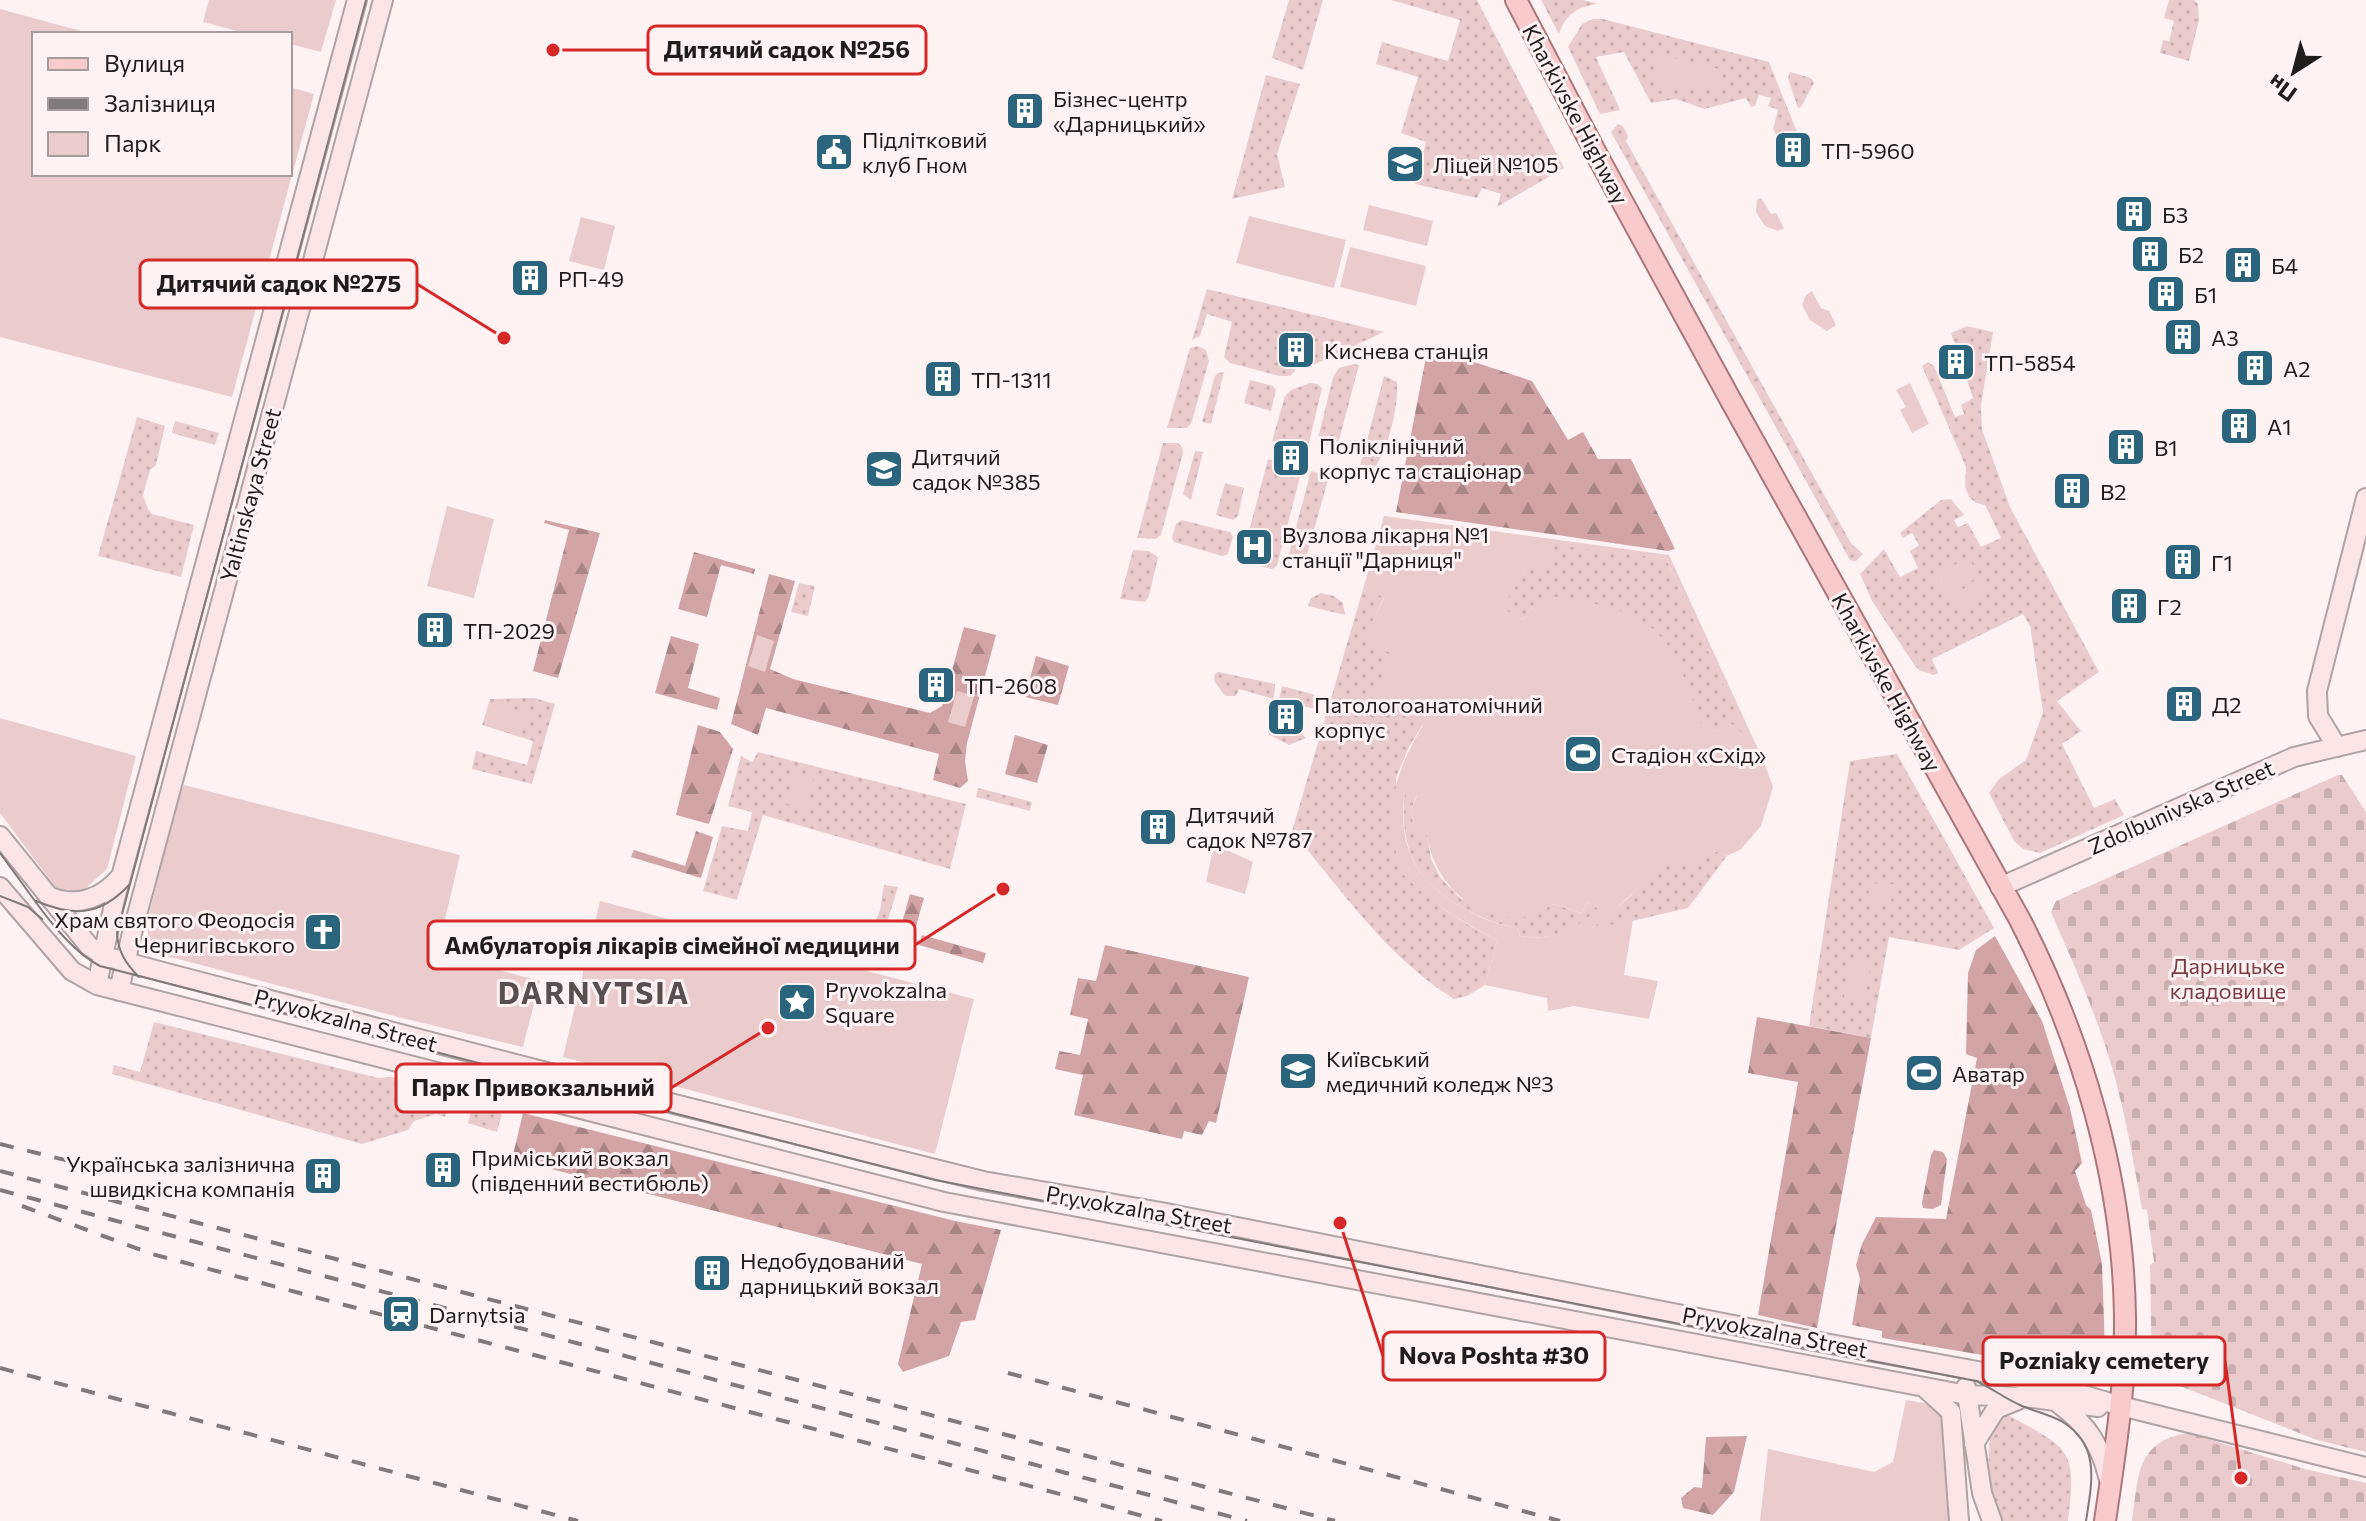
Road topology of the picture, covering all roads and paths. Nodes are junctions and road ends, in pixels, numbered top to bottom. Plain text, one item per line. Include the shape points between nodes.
1 (357, 0) edge
2 (383, 0) edge
3 (1516, 0) edge
4 (2366, 498) edge
5 (2366, 740) edge
6 (2337, 747) junction
7 (0, 836) edge
8 (124, 871) junction
9 (0, 887) edge
10 (2000, 887) junction
11 (45, 895) junction
12 (131, 937) junction
13 (104, 956) junction
14 (125, 962) junction
15 (163, 972) junction
16 (97, 985) junction
17 (119, 991) junction
18 (1964, 1368) junction
19 (1924, 1387) junction
20 (1967, 1395) junction
21 (2025, 1397) junction
22 (2057, 1402) junction
23 (2121, 1406) junction
24 (1974, 1444) junction
25 (2366, 1467) edge
26 (2110, 1486) junction
27 (1959, 1521) edge
28 (1992, 1521) edge
29 (2105, 1521) edge
30 (2116, 1521) edge

1 - 8 main road, Yaltinskaya Street
2 - 12 main road, Yaltinskaya Street
3 - 10 main road, Kharkivske Highway
4 - 6 main road via 2317,691 2318,716
5 - 6 main road, Zdolbunivska Street
6 - 10 main road, Zdolbunivska Street via 2294,757
7 - 11 main road
8 - 11 main road via 104,893 88,899 68,902
8 - 13 main road, Yaltinskaya Street
9 - 16 main road, Pryvokzalna Street via 72,971
10 - 23 main road, Kharkivske Highway via 2057,997 2097,1120 2123,1278
11 - 13 main road
12 - 14 main road, Yaltinskaya Street
12 - 15 main road via 145,961
13 - 14 main road, Pryvokzalna Street
13 - 16 main road, Yaltinskaya Street
14 - 15 main road, Pryvokzalna Street
14 - 17 main road, Yaltinskaya Street
15 - 18 main road, Pryvokzalna Street via 983,1181
16 - 17 main road, Pryvokzalna Street
17 - 19 main road, Pryvokzalna Street via 977,1210
18 - 20 main road
18 - 23 main road, Pryvokzalna Street via 2043,1383
19 - 20 main road, Pryvokzalna Street
19 - 27 main road via 1951,1412
20 - 21 main road, Pryvokzalna Street
20 - 24 main road
21 - 22 main road, Pryvokzalna Street
21 - 24 main road via 1996,1409
22 - 23 main road, Pryvokzalna Street
22 - 26 main road via 2095,1439
23 - 25 main road
23 - 26 main road, Kharkivske Highway
23 - 30 main road, Kharkivske Highway via 2128,1428
24 - 28 main road
26 - 29 main road, Kharkivske Highway

